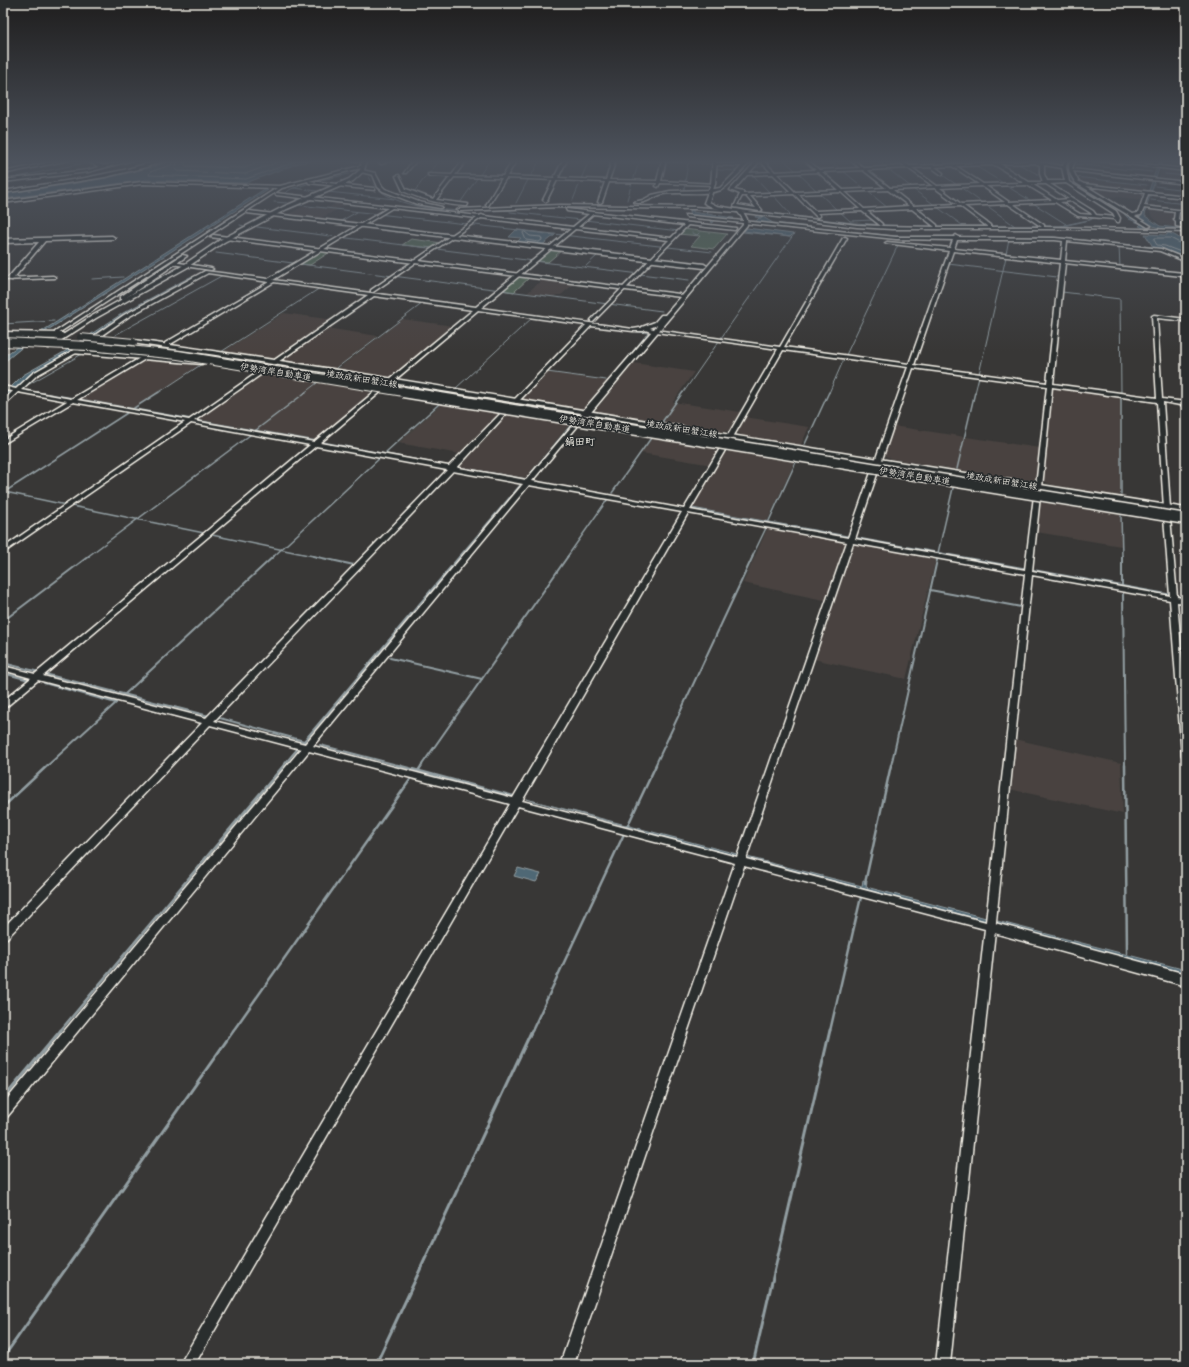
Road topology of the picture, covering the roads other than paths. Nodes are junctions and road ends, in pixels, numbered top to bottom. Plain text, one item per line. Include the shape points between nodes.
1 (227, 224) edge
2 (235, 224) edge
3 (256, 224) edge
4 (343, 224) edge
5 (364, 224) edge
6 (470, 224) edge
7 (543, 224) edge
8 (577, 224) edge
9 (687, 224) joint
10 (742, 224) edge
11 (744, 224) edge
12 (755, 224) edge
13 (762, 224) edge
14 (840, 224) edge
15 (870, 224) edge
16 (933, 224) edge
17 (986, 224) edge
18 (1039, 224) edge
19 (1068, 224) dead end
20 (1079, 224) dead end
21 (1119, 224) edge
22 (1146, 224) edge
23 (1178, 224) edge
24 (881, 225) joint
25 (361, 226) junction
26 (936, 226) junction
27 (989, 226) junction
28 (1042, 226) junction
29 (1149, 226) dead end
30 (573, 227) junction
31 (1120, 227) junction
32 (1186, 227) edge
33 (735, 229) junction
34 (1186, 231) edge
35 (848, 233) junction
36 (822, 236) dead end
37 (217, 237) junction
38 (453, 237) junction
39 (838, 237) dead end
40 (956, 237) junction
41 (112, 238) dead end
42 (229, 238) junction
43 (846, 238) junction
44 (672, 239) junction
45 (853, 239) dead end
46 (43, 240) junction
47 (1065, 240) junction
48 (3, 241) edge
49 (883, 242) dead end
50 (549, 248) junction
51 (320, 250) junction
52 (951, 250) junction
53 (184, 256) joint
54 (652, 260) junction
55 (416, 262) junction
56 (1062, 262) junction
57 (175, 263) junction
58 (704, 266) junction
59 (189, 269) junction
60 (516, 275) junction
61 (1186, 275) edge
62 (198, 276) junction
63 (53, 278) dead end
64 (3, 279) edge
65 (10, 279) junction
66 (271, 280) junction
67 (1186, 285) edge
68 (624, 289) junction
69 (373, 293) junction
70 (679, 296) junction
71 (122, 298) dead end
72 (479, 308) junction
73 (1186, 320) edge
74 (591, 323) junction
75 (644, 328) junction
76 (656, 331) junction
77 (3, 335) edge
78 (63, 335) junction
79 (97, 335) junction
80 (3, 338) edge
81 (3, 342) edge
82 (167, 344) junction
83 (3, 345) edge
84 (51, 347) junction
85 (781, 348) junction
86 (74, 352) junction
87 (216, 353) junction
88 (145, 357) junction
89 (202, 362) junction
90 (275, 362) junction
91 (911, 366) junction
92 (261, 372) junction
93 (392, 381) junction
94 (1050, 385) junction
95 (5, 388) edge
96 (16, 390) junction
97 (380, 391) junction
98 (73, 400) junction
99 (516, 401) junction
100 (1160, 401) junction
101 (3, 404) edge
102 (1186, 404) edge
103 (507, 410) junction
104 (587, 412) junction
105 (190, 421) junction
106 (579, 421) junction
107 (728, 441) junction
108 (3, 442) edge
109 (317, 444) junction
110 (878, 461) junction
111 (452, 468) junction
112 (874, 470) junction
113 (528, 482) junction
114 (1038, 487) junction
115 (1037, 496) junction
116 (1167, 508) junction
117 (686, 511) junction
118 (1186, 512) edge
119 (1167, 517) junction
120 (1186, 519) edge
121 (852, 538) junction
122 (3, 551) edge
123 (1029, 570) junction
124 (1174, 597) junction
125 (1186, 601) edge
126 (3, 668) edge
127 (37, 677) junction
128 (3, 705) edge
129 (208, 722) junction
130 (303, 747) junction
131 (1186, 755) edge
132 (516, 803) junction
133 (740, 861) junction
134 (991, 927) junction
135 (3, 935) edge
136 (1186, 980) edge
137 (3, 1113) edge
138 (187, 1364) edge
139 (567, 1364) edge
140 (944, 1364) edge

1 - 78 street
2 - 37 street
3 - 42 main road
4 - 25 street
5 - 25 street
6 - 38 street
7 - 30 street
8 - 30 street
9 - 33 street
9 - 44 street
10 - 33 street
11 - 76 street
12 - 36 street
13 - 35 street
14 - 31 street via 892,228
15 - 24 street
16 - 26 street
17 - 27 street
18 - 28 street
19 - 28 street
20 - 31 street
21 - 31 street
22 - 29 street
23 - 32 street via 1178,226
24 - 26 street
25 - 38 street
25 - 51 street
26 - 27 street
27 - 28 street
30 - 44 street
30 - 50 street
31 - 34 street
33 - 58 street
35 - 40 street via 896,238
35 - 43 street
37 - 42 street
37 - 53 street
38 - 50 street
38 - 55 street
39 - 43 street
40 - 47 street
40 - 52 street
41 - 46 street
42 - 51 street
42 - 59 main road
43 - 45 street
43 - 85 street
44 - 54 street
46 - 48 street
46 - 65 street
47 - 56 street
47 - 61 street via 1161,250 1184,259
49 - 52 street
50 - 54 street
50 - 60 street
51 - 55 street
51 - 66 street
52 - 56 street
52 - 91 street
53 - 57 street
54 - 58 street
54 - 68 street
55 - 60 street
55 - 69 street
56 - 61 street
56 - 94 street
57 - 59 street
57 - 71 street
58 - 70 street
59 - 62 street
59 - 66 street via 208,268
59 - 78 main road
60 - 68 street
60 - 72 street
61 - 67 street
62 - 66 street via 208,272
62 - 79 street
63 - 65 street
64 - 65 street
66 - 69 street
66 - 82 street
68 - 70 street
68 - 74 street
69 - 72 street
69 - 90 street
70 - 75 street via 657,323
72 - 74 street
72 - 93 street
73 - 100 street via 1154,316
74 - 75 street via 633,330
74 - 99 street
75 - 76 street
76 - 85 street
76 - 104 street
77 - 78 highway
78 - 84 main road
78 - 87 main road, 境政成新田蟹江線, bridge
79 - 82 main road
79 - 86 street
80 - 118 highway, 伊勢湾岸自動車道 via 93,342 190,353
81 - 120 highway, 伊勢湾岸自動車道, bridge via 89,346 186,356
82 - 87 main road
83 - 84 highway, bridge
84 - 89 main road, 境政成新田蟹江線
85 - 91 street
85 - 107 street
86 - 88 main road
86 - 96 street via 35,374
87 - 90 main road, 境政成新田蟹江線
88 - 89 main road
88 - 98 street
89 - 92 main road, 境政成新田蟹江線
90 - 93 main road, 境政成新田蟹江線
91 - 94 street
91 - 110 street
92 - 97 main road, 境政成新田蟹江線
92 - 105 street
93 - 97 street
93 - 99 main road, 境政成新田蟹江線
94 - 100 street
94 - 114 street
95 - 96 street
96 - 98 street
96 - 101 street
97 - 103 main road, 境政成新田蟹江線
97 - 109 street
98 - 105 street
98 - 108 street
99 - 104 main road, 境政成新田蟹江線
100 - 102 street
100 - 116 street
103 - 106 main road, 境政成新田蟹江線
103 - 111 street
104 - 106 street
104 - 107 main road, 境政成新田蟹江線
105 - 109 street
105 - 122 street
106 - 107 main road, 境政成新田蟹江線
106 - 113 street
107 - 110 main road, 境政成新田蟹江線
107 - 112 main road, 境政成新田蟹江線
107 - 117 street
109 - 111 street
109 - 127 street
110 - 112 street
110 - 114 main road, 境政成新田蟹江線
111 - 113 street
111 - 129 street
112 - 115 main road, 境政成新田蟹江線
112 - 121 street
113 - 117 street
113 - 130 street
114 - 116 main road, 境政成新田蟹江線
115 - 119 main road, 境政成新田蟹江線
115 - 123 street
116 - 118 main road, 境政成新田蟹江線
117 - 121 street
117 - 132 street
119 - 120 main road, 境政成新田蟹江線
119 - 124 street
121 - 123 street
121 - 133 street
123 - 124 street
123 - 134 street
124 - 125 street
124 - 131 street
126 - 127 street
127 - 128 street
127 - 129 street
129 - 130 street
129 - 135 street
130 - 132 street
130 - 137 street
132 - 133 street
132 - 138 street
133 - 134 street
133 - 139 street
134 - 136 street
134 - 140 street

